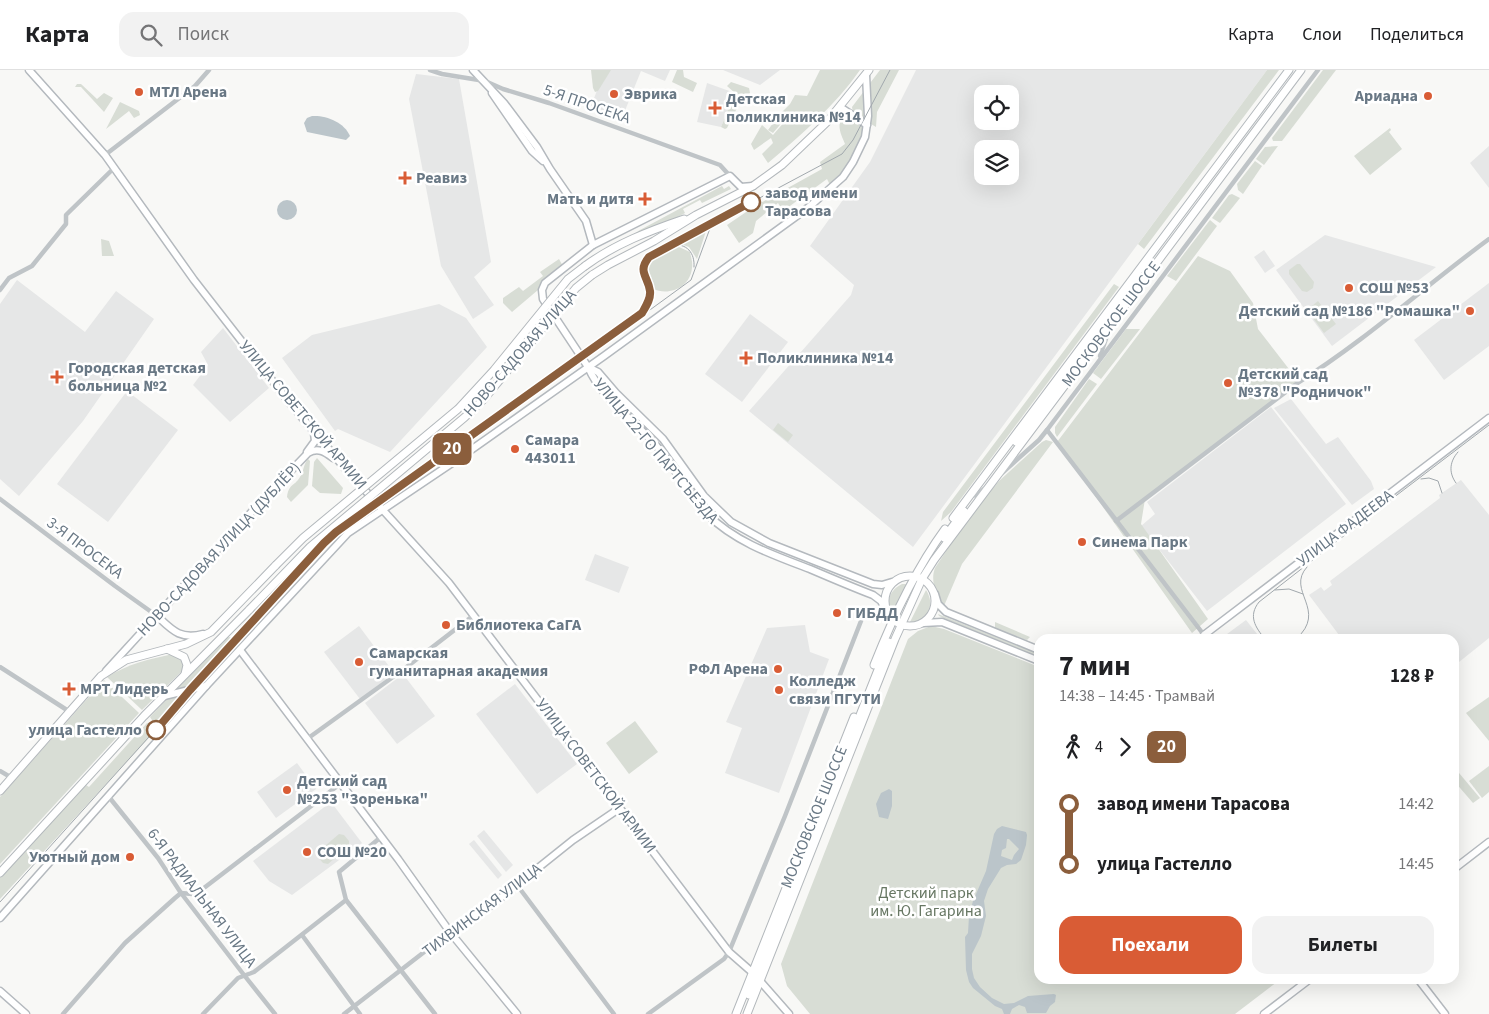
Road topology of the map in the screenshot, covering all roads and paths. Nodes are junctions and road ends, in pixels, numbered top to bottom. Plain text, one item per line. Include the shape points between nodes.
1 (29, 70) edge
2 (209, 70) edge
3 (430, 70) edge
4 (473, 70) edge
5 (480, 70) edge
6 (1289, 70) edge
7 (1296, 70) edge
8 (1301, 70) edge
9 (1318, 70) edge
10 (868, 72) edge
11 (485, 81) junction
12 (840, 107) junction
13 (866, 125) junction
14 (104, 155) junction
15 (114, 169) junction
16 (730, 176) junction
17 (753, 186) junction
18 (696, 215) junction
19 (1489, 240) edge
20 (593, 245) junction
21 (0, 290) edge
22 (1117, 307) junction
23 (1112, 323) junction
24 (1098, 362) junction
25 (588, 367) junction
26 (1489, 418) edge
27 (312, 430) junction
28 (1047, 430) junction
29 (343, 466) junction
30 (291, 471) junction
31 (990, 484) junction
32 (976, 496) junction
33 (0, 499) edge
34 (383, 508) junction
35 (1116, 521) junction
36 (918, 578) junction
37 (892, 582) junction
38 (934, 594) junction
39 (886, 611) junction
40 (474, 615) junction
41 (157, 616) junction
42 (861, 621) dead end
43 (897, 623) junction
44 (923, 623) junction
45 (211, 632) junction
46 (1201, 634) edge
47 (1207, 634) edge
48 (1034, 648) edge
49 (167, 649) junction
50 (240, 650) junction
51 (1034, 659) edge
52 (0, 667) edge
53 (184, 674) junction
54 (101, 676) junction
55 (206, 686) junction
56 (164, 696) junction
57 (70, 712) junction
58 (307, 739) junction
59 (0, 771) edge
60 (12, 778) junction
61 (340, 784) junction
62 (0, 791) edge
63 (108, 797) junction
64 (620, 808) junction
65 (381, 837) junction
66 (1489, 842) edge
67 (1459, 865) edge
68 (0, 873) edge
69 (517, 885) junction
70 (182, 893) junction
71 (346, 900) junction
72 (0, 918) edge
73 (450, 932) junction
74 (302, 935) junction
75 (729, 952) junction
76 (401, 972) junction
77 (244, 975) junction
78 (756, 977) junction
79 (1303, 984) edge
80 (1422, 984) edge
81 (0, 991) edge
82 (354, 1006) junction
83 (26, 1014) edge
84 (63, 1014) edge
85 (203, 1014) edge
86 (275, 1014) edge
87 (344, 1014) edge
88 (360, 1014) edge
89 (435, 1014) edge
90 (517, 1014) edge
91 (614, 1014) edge
92 (648, 1014) edge
93 (736, 1014) edge
94 (742, 1014) edge
95 (747, 1014) edge
96 (789, 1014) edge
97 (1264, 1014) edge
98 (1445, 1014) edge

1 - 14 main road, УЛИЦА СОВЕТСКОЙ АРМИИ
2 - 14 street via 195,86
3 - 11 street, 5-Я ПРОСЕКА
4 - 11 main road
5 - 11 main road
6 - 36 main road, МОСКОВСКОЕ ШОССЕ via 972,492 940,536
7 - 22 main road, МОСКОВСКОЕ ШОССЕ
8 - 23 main road, МОСКОВСКОЕ ШОССЕ
9 - 24 street
10 - 12 main road, НОВО-САДОВАЯ УЛИЦА
10 - 13 main road
11 - 16 street, 5-Я ПРОСЕКА via 720,165
11 - 20 main road via 499,105 586,221
12 - 13 main road
12 - 17 main road, НОВО-САДОВАЯ УЛИЦА via 792,158
13 - 25 main road via 853,162 842,177 809,207
14 - 15 main road, УЛИЦА СОВЕТСКОЙ АРМИИ
15 - 21 street via 66,215 66,224 32,266 9,278
15 - 27 main road, УЛИЦА СОВЕТСКОЙ АРМИИ via 194,280
16 - 17 main road via 741,187
16 - 20 main road
17 - 18 main road, НОВО-САДОВАЯ УЛИЦА
18 - 45 main road, НОВО-САДОВАЯ УЛИЦА, bridge via 632,238 593,260 568,279 458,409 303,538
18 - 53 main road, НОВО-САДОВАЯ УЛИЦА, bridge via 599,270 576,288 484,399 310,547
19 - 35 street
20 - 25 main road, УЛИЦА 22-ГО ПАРТСЪЕЗДА via 545,283 542,290 547,306
22 - 23 street
22 - 32 main road, МОСКОВСКОЕ ШОССЕ
23 - 24 street
23 - 31 main road, МОСКОВСКОЕ ШОССЕ
24 - 28 street
25 - 34 main road
25 - 37 main road, УЛИЦА 22-ГО ПАРТСЪЕЗДА via 598,372 663,439 704,496 731,522 769,543 873,584
25 - 39 main road, УЛИЦА 22-ГО ПАРТСЪЕЗДА via 601,388 653,442 696,501 720,526 742,541 873,595
26 - 47 main road, УЛИЦА ФАДЕЕВА
27 - 29 main road, УЛИЦА СОВЕТСКОЙ АРМИИ
27 - 30 main road via 315,441
28 - 31 street
28 - 35 street
29 - 30 main road, НОВО-САДОВАЯ УЛИЦА (ДУБЛЁР) via 326,452 315,450
29 - 34 main road, УЛИЦА СОВЕТСКОЙ АРМИИ
30 - 41 main road, НОВО-САДОВАЯ УЛИЦА (ДУБЛЁР)
31 - 32 street
31 - 36 main road, МОСКОВСКОЕ ШОССЕ
32 - 36 main road, МОСКОВСКОЕ ШОССЕ
33 - 41 street, 3-Я ПРОСЕКА
34 - 40 main road, УЛИЦА СОВЕТСКОЙ АРМИИ
34 - 50 main road via 344,537
35 - 46 street
36 - 37 main road via 904,576
36 - 38 main road via 928,584
36 - 43 main road, МОСКОВСКОЕ ШОССЕ
37 - 39 main road via 884,600
38 - 44 main road via 935,608
38 - 48 main road via 946,612
39 - 43 main road
40 - 58 street
40 - 64 main road, УЛИЦА СОВЕТСКОЙ АРМИИ
41 - 45 main road via 181,635
41 - 54 main road, НОВО-САДОВАЯ УЛИЦА (ДУБЛЁР)
42 - 75 street
43 - 44 main road via 913,627
43 - 78 main road, МОСКОВСКОЕ ШОССЕ
44 - 51 main road via 942,622
45 - 49 main road, НОВО-САДОВАЯ УЛИЦА
49 - 53 main road via 184,657 187,665
49 - 54 main road, НОВО-САДОВАЯ УЛИЦА via 126,660
50 - 55 main road
50 - 58 main road
52 - 57 street
53 - 56 main road, НОВО-САДОВАЯ УЛИЦА
54 - 57 main road, НОВО-САДОВАЯ УЛИЦА
55 - 56 main road
55 - 63 main road
56 - 68 main road, НОВО-САДОВАЯ УЛИЦА
57 - 60 main road, НОВО-САДОВАЯ УЛИЦА
58 - 61 main road
59 - 60 street
60 - 62 main road, НОВО-САДОВАЯ УЛИЦА
61 - 65 main road
61 - 70 street via 200,891
63 - 70 street, 6-Я РАДИАЛЬНАЯ УЛИЦА
63 - 72 main road
64 - 69 main road, ТИХВИНСКАЯ УЛИЦА via 573,840
64 - 75 main road, УЛИЦА СОВЕТСКОЙ АРМИИ
65 - 71 street via 339,872
65 - 73 main road
66 - 67 main road
69 - 73 main road, ТИХВИНСКАЯ УЛИЦА
69 - 91 street
70 - 77 street, 6-Я РАДИАЛЬНАЯ УЛИЦА
70 - 84 street via 125,944
71 - 74 street
71 - 76 street
73 - 76 street, ТИХВИНСКАЯ УЛИЦА
73 - 90 main road
74 - 77 street via 254,972
74 - 82 street
75 - 78 main road, УЛИЦА СОВЕТСКОЙ АРМИИ
75 - 92 street via 724,959
76 - 82 street, ТИХВИНСКАЯ УЛИЦА
76 - 89 street
77 - 85 street
77 - 86 street, 6-Я РАДИАЛЬНАЯ УЛИЦА
78 - 93 main road, МОСКОВСКОЕ ШОССЕ
78 - 94 main road, МОСКОВСКОЕ ШОССЕ
78 - 95 main road, МОСКОВСКОЕ ШОССЕ
78 - 96 main road, УЛИЦА СОВЕТСКОЙ АРМИИ
79 - 97 main road
80 - 98 main road
81 - 83 main road
82 - 87 street, ТИХВИНСКАЯ УЛИЦА
82 - 88 street

